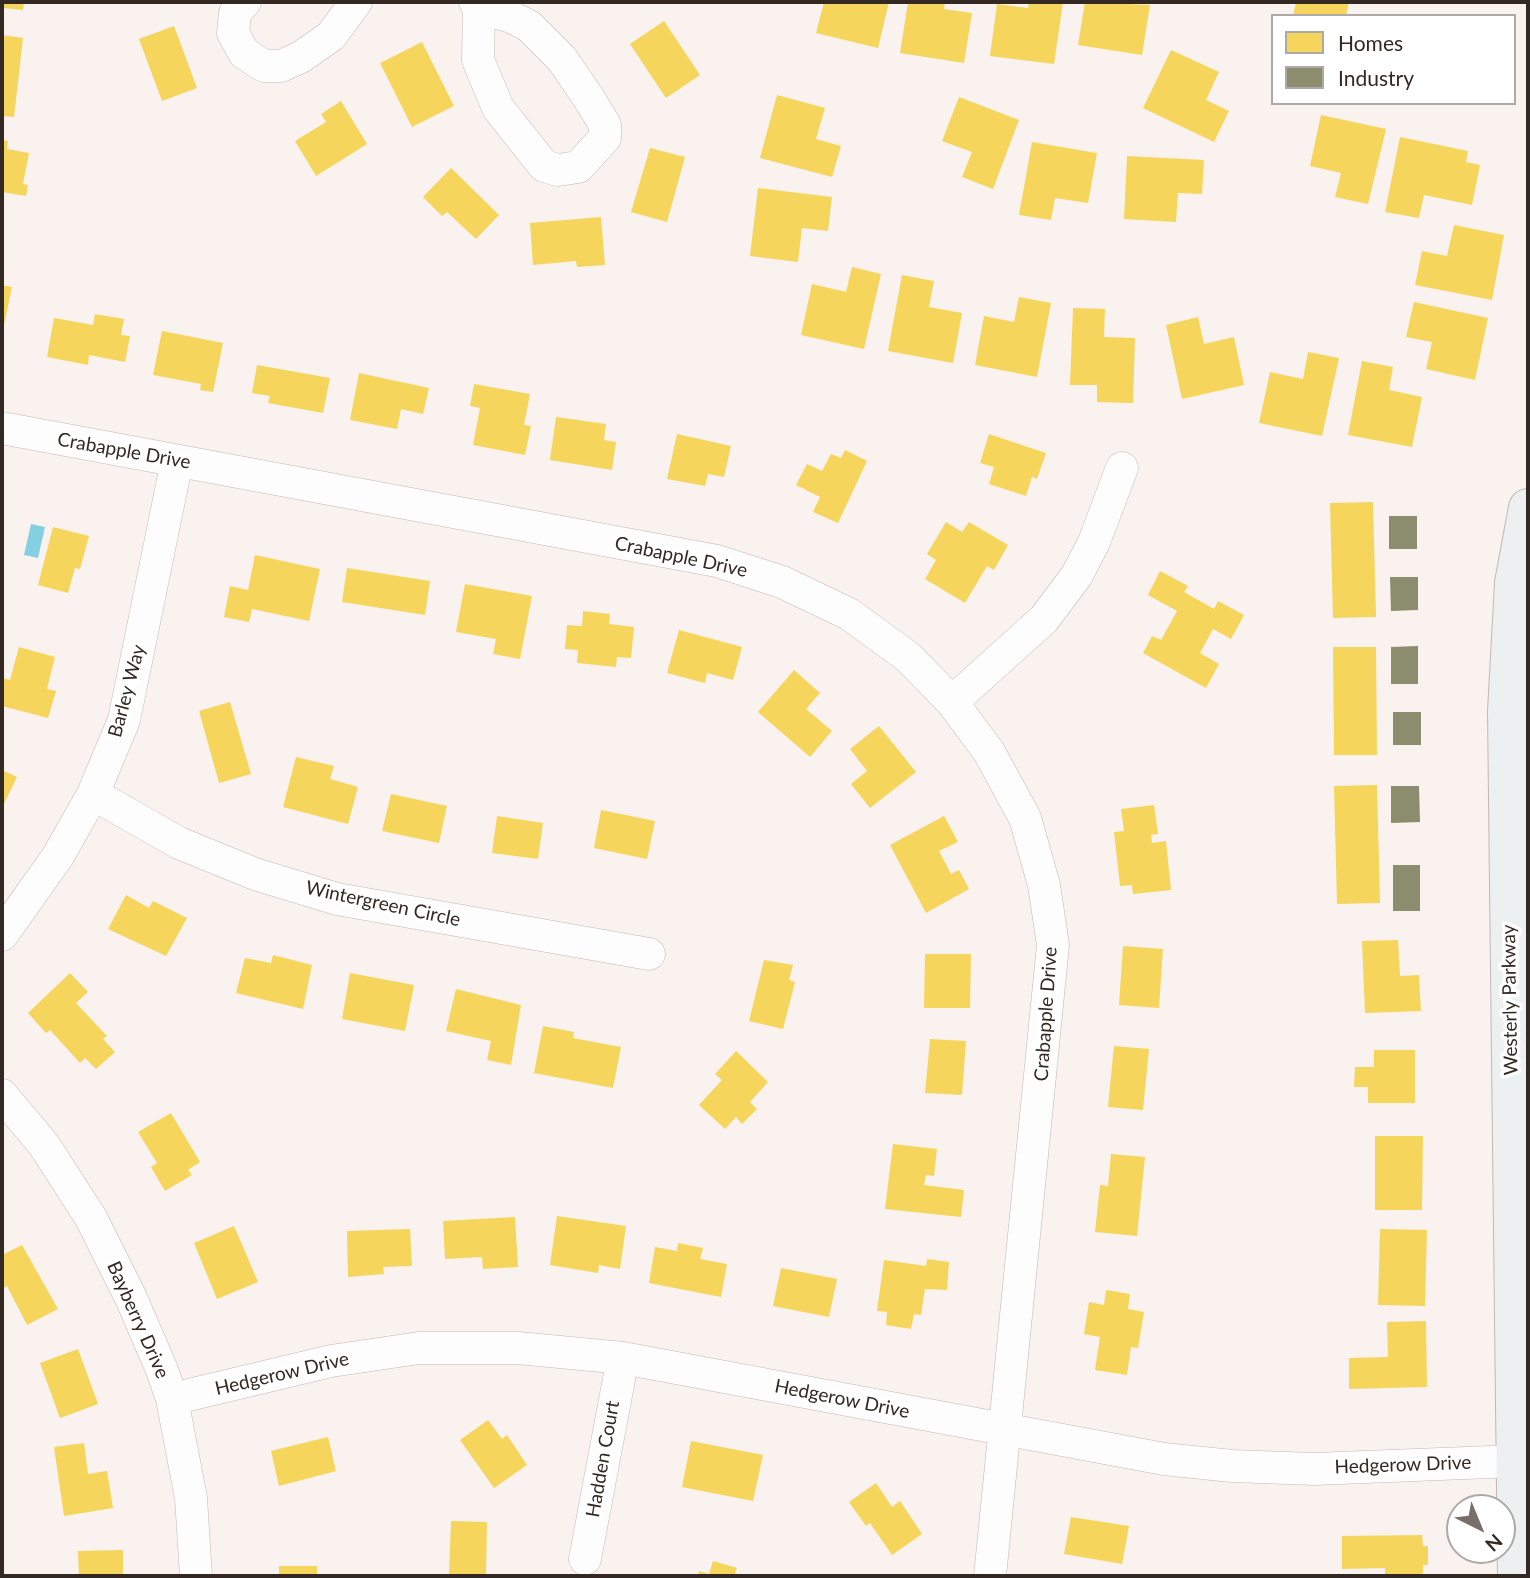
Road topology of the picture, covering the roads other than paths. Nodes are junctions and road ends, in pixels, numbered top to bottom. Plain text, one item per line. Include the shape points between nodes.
1 (245, 2) edge
2 (356, 2) edge
3 (477, 5) edge
4 (2, 428) edge
5 (177, 461) junction
6 (1122, 468) dead end
7 (1528, 509) edge
8 (952, 702) junction
9 (1518, 734) edge
10 (93, 794) junction
11 (2, 935) edge
12 (649, 954) dead end
13 (2, 1095) edge
14 (623, 1358) junction
15 (172, 1399) junction
16 (1006, 1430) junction
17 (1516, 1461) junction
18 (585, 1559) dead end
19 (196, 1576) edge
20 (990, 1576) edge
21 (1517, 1576) edge

1 - 2 street via 235,13 233,33 244,53 264,66 281,66 301,57 331,36
3 - 3 street via 478,60 498,108 544,166 558,170 578,167 605,138 605,125 588,97 554,50 529,26
4 - 5 street, Crabapple Drive
5 - 8 street, Crabapple Drive via 717,561 782,582 849,614 908,657
5 - 10 street, Barley Way via 124,720
6 - 8 street via 1077,575 1044,619
7 - 9 main road, Westerly Parkway via 1514,583
8 - 16 street, Crabapple Drive via 989,752 1025,818 1044,885 1053,945
9 - 17 main road, Westerly Parkway
10 - 11 street, Barley Way via 58,856
10 - 12 street, Wintergreen Circle via 179,843 255,874 337,899
13 - 15 street, Bayberry Drive via 44,1145 91,1218 131,1298
14 - 15 street, Hedgerow Drive via 518,1348 419,1348 331,1361
14 - 16 street, Hedgerow Drive
14 - 18 street, Hadden Court
15 - 19 street, Bayberry Drive via 191,1498
16 - 17 street, Hedgerow Drive via 1164,1459 1232,1466 1314,1469
16 - 20 street, Crabapple Drive
17 - 21 main road, Westerly Parkway

